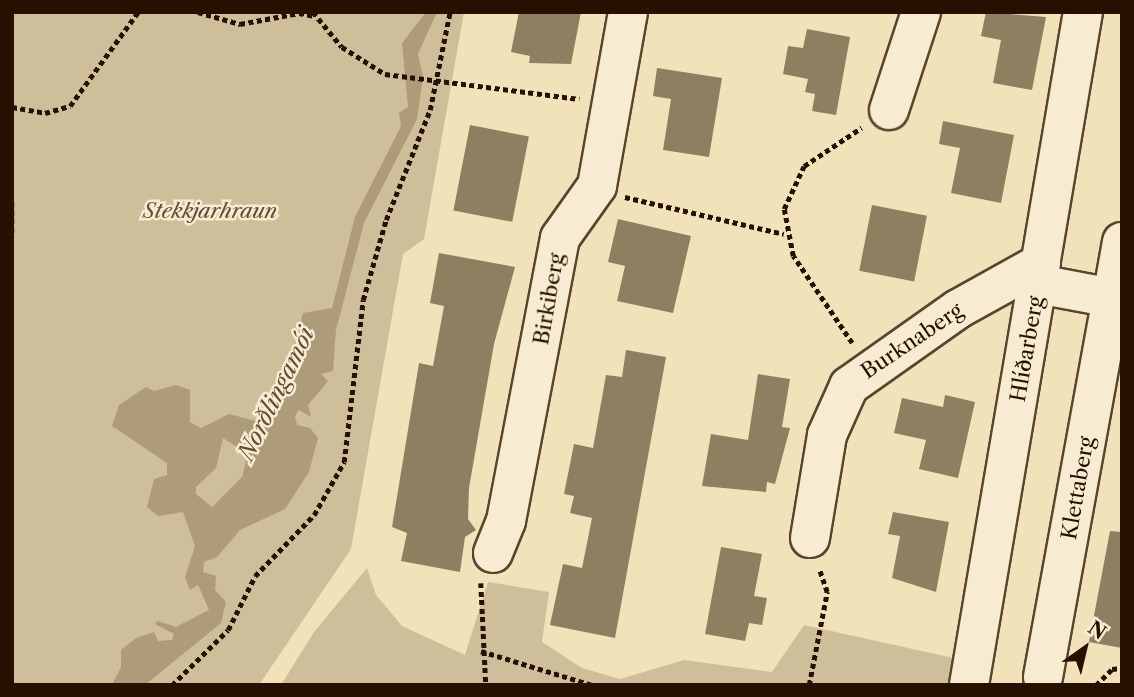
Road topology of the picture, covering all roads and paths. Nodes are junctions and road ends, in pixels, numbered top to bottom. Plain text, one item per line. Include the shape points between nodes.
1 (138, 12) edge
2 (198, 12) edge
3 (450, 12) edge
4 (628, 12) edge
5 (921, 12) edge
6 (1083, 12) edge
7 (314, 14) edge
8 (437, 82) junction
9 (12, 107) edge
10 (612, 109) junction
11 (889, 110) joint
12 (597, 186) junction
13 (12, 202) edge
14 (785, 234) junction
15 (12, 236) edge
16 (1122, 242) edge
17 (1040, 273) junction
18 (1112, 298) junction
19 (870, 366) junction
20 (810, 538) joint
21 (493, 552) joint
22 (481, 651) junction
23 (1122, 668) edge
24 (1043, 677) dead end
25 (172, 685) edge
26 (486, 685) edge
27 (592, 685) edge
28 (809, 685) edge
29 (969, 685) edge
30 (1096, 685) edge

1 - 9 path via 70,106 45,113
2 - 7 path via 240,24
3 - 8 path
4 - 10 street, Birkiberg
5 - 11 street
6 - 17 street, Hlíðarberg
7 - 8 path via 355,58 399,79
8 - 10 path via 584,100
8 - 25 path via 363,300 344,462 314,515 264,564 228,630
10 - 12 street, Birkiberg
11 - 14 path via 804,166 784,209
12 - 14 path via 616,196
12 - 21 street, Birkiberg via 559,239 506,521
13 - 15 path
14 - 19 path via 809,285
16 - 18 street, Klettaberg
17 - 18 street
17 - 19 street, Burknaberg
17 - 29 street, Hlíðarberg
18 - 24 street, Klettaberg
19 - 20 street, Burknaberg via 836,405 817,480
20 - 28 path via 827,592
21 - 22 path via 479,590
22 - 26 path
22 - 27 path
23 - 30 path via 1112,669

